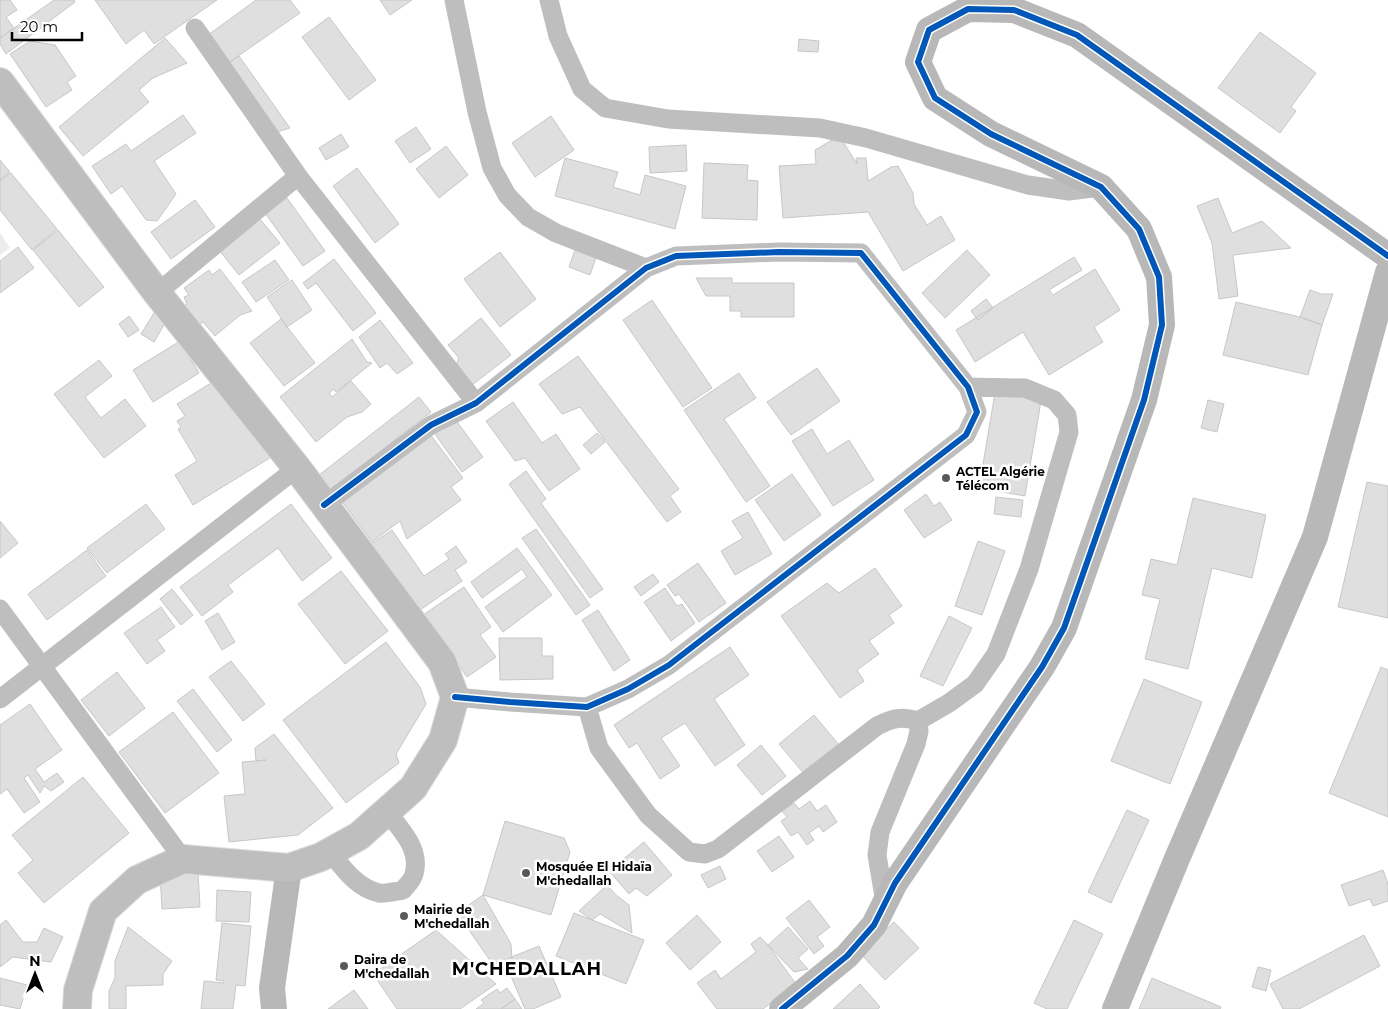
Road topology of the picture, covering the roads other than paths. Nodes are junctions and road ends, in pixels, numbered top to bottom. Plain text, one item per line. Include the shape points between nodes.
1 (454, 0) edge
2 (549, 0) edge
3 (195, 28) dead end
4 (0, 82) edge
5 (298, 176) junction
6 (1102, 188) junction
7 (1388, 256) edge
8 (646, 268) junction
9 (1388, 272) edge
10 (157, 293) junction
11 (968, 387) junction
12 (476, 403) junction
13 (296, 468) junction
14 (324, 504) junction
15 (0, 609) edge
16 (43, 665) junction
17 (455, 696) junction
18 (0, 699) edge
19 (587, 707) junction
20 (918, 721) junction
21 (387, 812) junction
22 (330, 852) junction
23 (183, 859) junction
24 (289, 868) junction
25 (885, 903) junction
26 (77, 1009) edge
27 (274, 1009) edge
28 (782, 1009) edge
29 (1115, 1009) edge

1 - 8 street via 492,168 507,195 528,217 556,233
2 - 6 street via 558,36 582,89 604,108 668,119 820,128 866,138 1028,185 1069,191
3 - 5 street
4 - 10 main road
5 - 10 street
5 - 12 street
6 - 7 street via 991,134 935,98 918,62 929,30 968,10 1014,10 1077,35
6 - 25 street via 1139,229 1159,277 1162,325 1144,400 1064,628 1042,667 895,883
8 - 11 street via 676,256 861,253
8 - 12 street
9 - 29 street via 1315,537
10 - 13 main road
11 - 19 street via 977,412 966,435 669,665 628,689
11 - 20 street via 1025,388 1054,400 1066,415 1069,432 1029,569 996,654 975,684
12 - 14 street via 431,424
13 - 14 main road
13 - 16 street
14 - 17 main road via 442,662
15 - 16 street
16 - 18 street
16 - 23 street
17 - 19 street
17 - 21 main road via 443,740 414,788
19 - 20 street via 599,748 648,815 689,852 705,854 718,849 877,726 893,718
20 - 25 street via 916,744 880,832 877,855
21 - 22 main road via 359,836
21 - 22 street via 405,834 415,856 414,875 403,890 380,893 363,887
22 - 24 main road
23 - 24 main road
23 - 26 main road via 137,880 103,911 78,990
24 - 27 street via 272,988
25 - 28 street via 874,925 846,956

